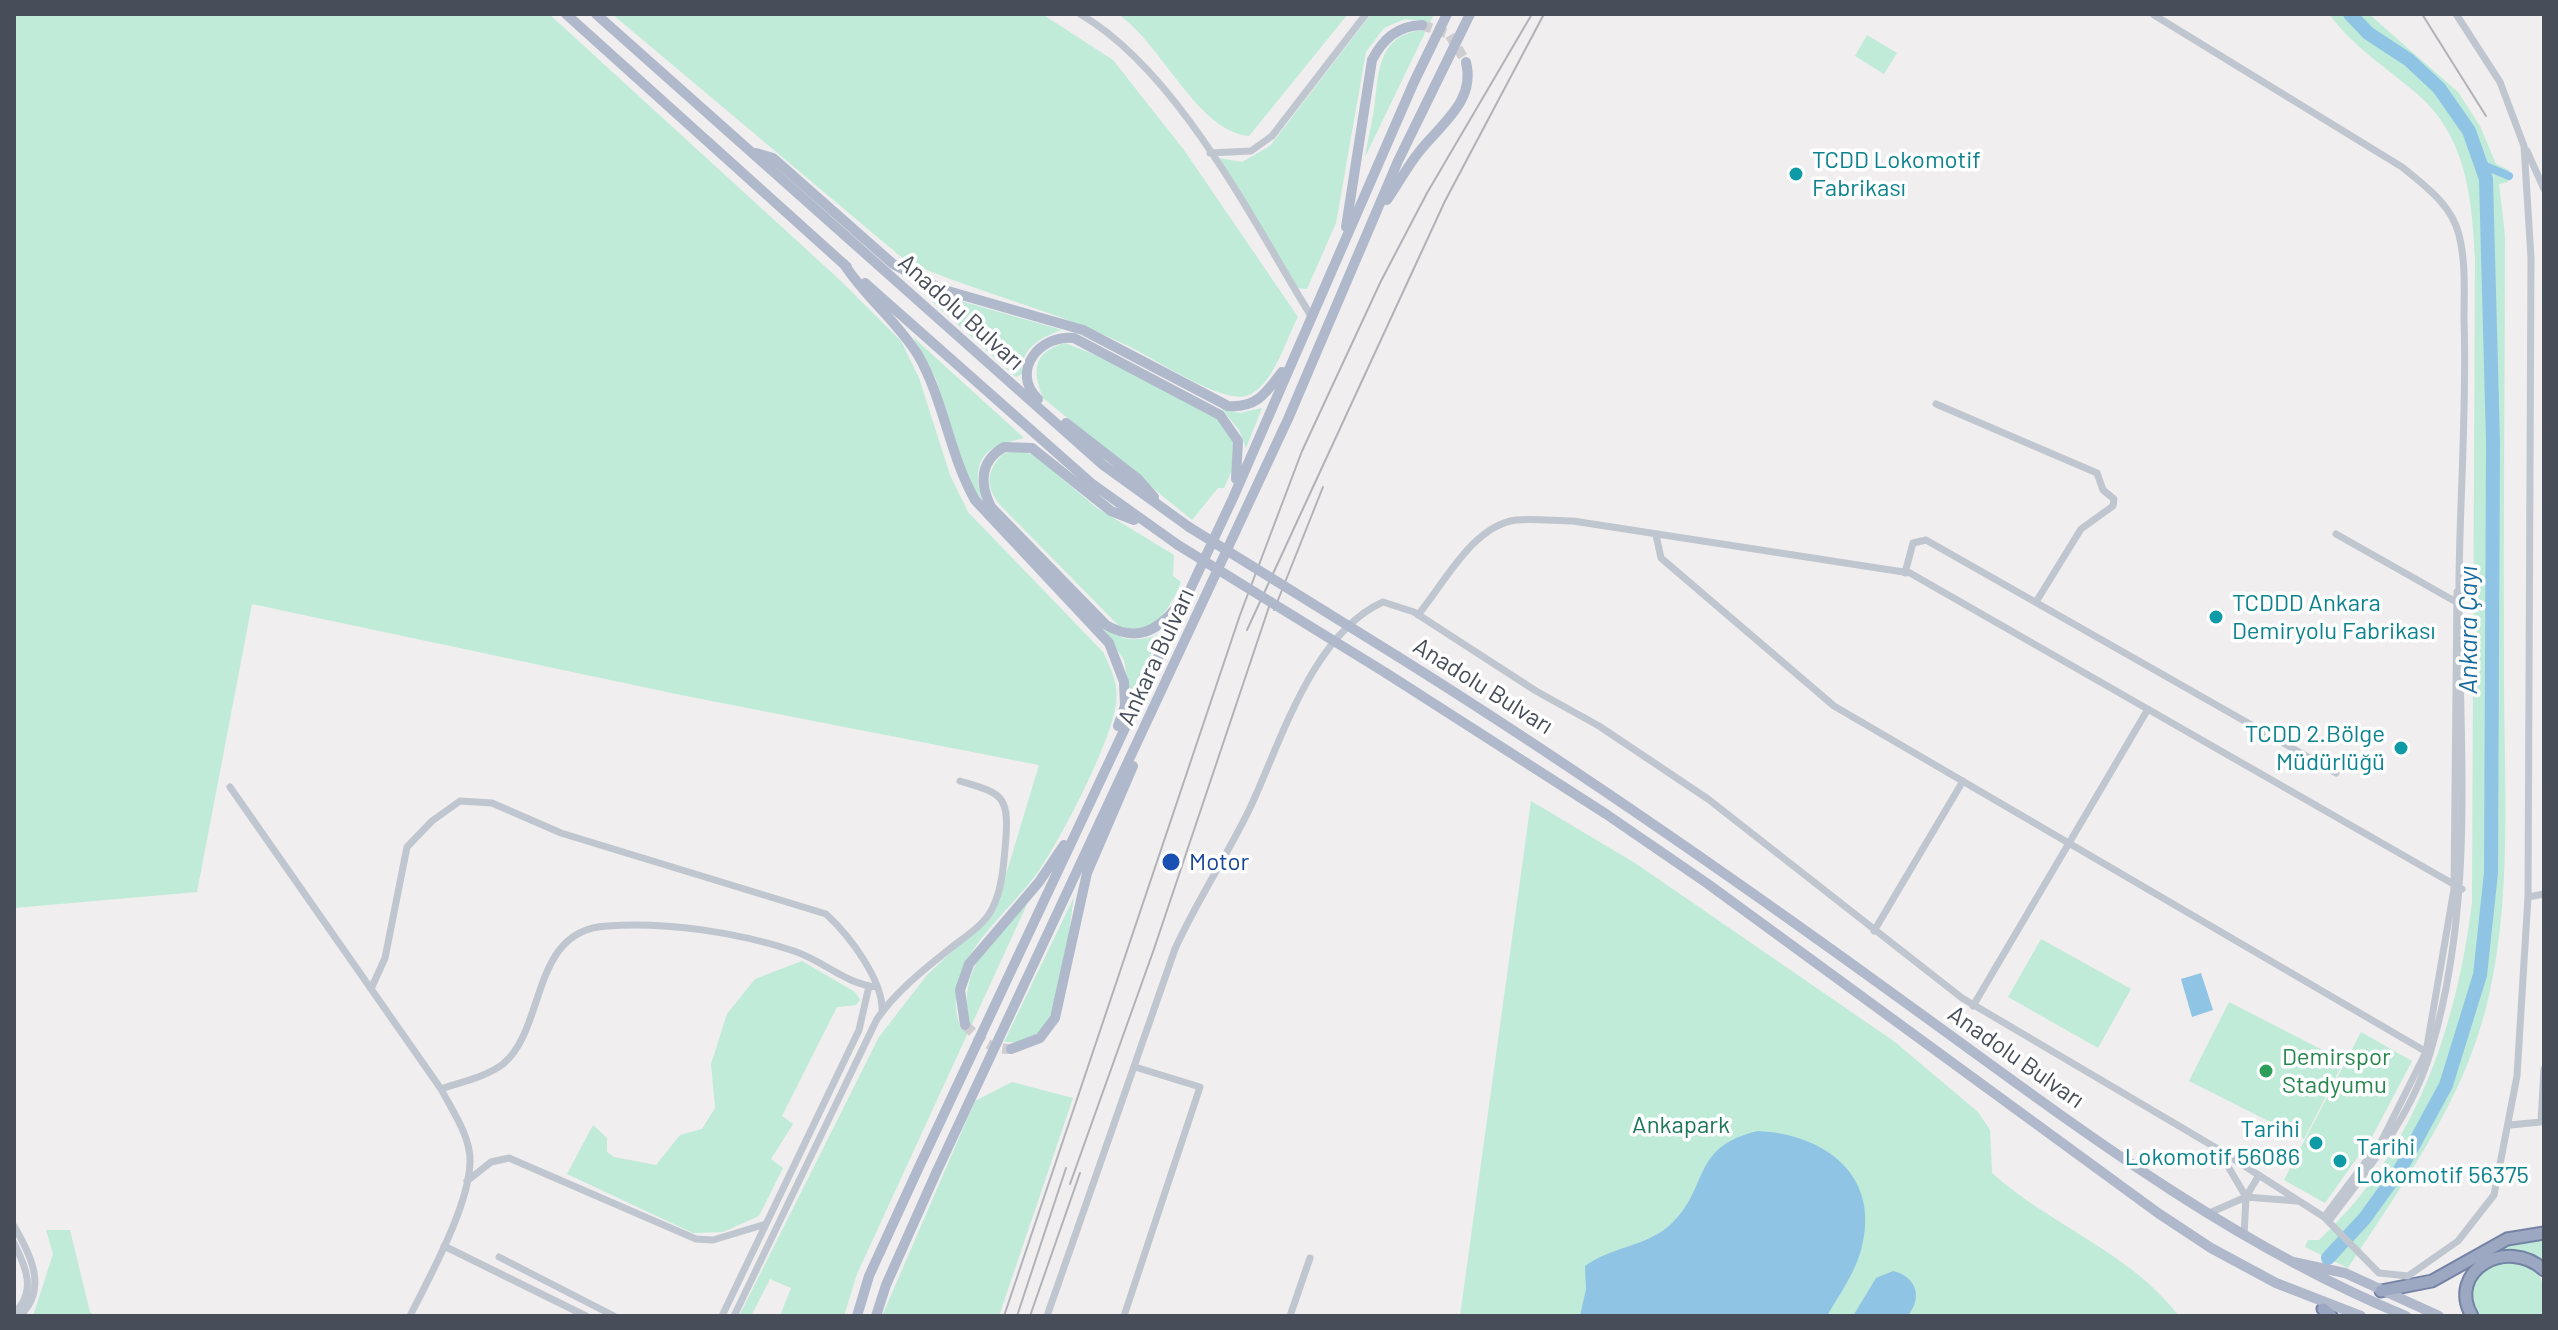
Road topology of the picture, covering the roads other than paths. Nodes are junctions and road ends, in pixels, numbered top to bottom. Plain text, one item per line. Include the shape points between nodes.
1 (566, 14) edge
2 (596, 14) edge
3 (1080, 14) edge
4 (1366, 14) edge
5 (1447, 14) edge
6 (1470, 14) edge
7 (2456, 14) edge
8 (2154, 15) edge
9 (1422, 25) dead end
10 (1466, 62) tunnel mouth
11 (2524, 146) junction
12 (749, 150) junction
13 (1210, 153) junction
14 (2544, 189) edge
15 (1344, 242) junction
16 (1355, 262) junction
17 (844, 264) junction
18 (1311, 316) junction
19 (1293, 358) junction
20 (1936, 404) dead end
21 (1233, 498) junction
22 (1165, 511) junction
23 (1150, 526) junction
24 (2336, 534) dead end
25 (1656, 535) junction
26 (1905, 573) junction
27 (1187, 593) junction
28 (2036, 602) junction
29 (2458, 603) junction
30 (1418, 615) junction
31 (2148, 709) junction
32 (1142, 735) junction
33 (2336, 773) dead end
34 (960, 781) dead end
35 (1963, 781) junction
36 (230, 787) dead end
37 (1086, 810) junction
38 (2069, 843) junction
39 (2458, 886) junction
40 (2544, 894) edge
41 (2528, 897) junction
42 (1874, 931) junction
43 (873, 987) junction
44 (371, 989) junction
45 (1973, 1006) junction
46 (882, 1012) junction
47 (965, 1025) dead end
48 (1011, 1049) dead end
49 (2428, 1053) junction
50 (1135, 1067) junction
51 (2544, 1069) edge
52 (441, 1089) junction
53 (2510, 1125) junction
54 (2218, 1149) junction
55 (2259, 1175) junction
56 (467, 1181) junction
57 (2246, 1197) junction
58 (2298, 1201) junction
59 (2207, 1214) junction
60 (2329, 1221) junction
61 (766, 1224) junction
62 (14, 1226) edge
63 (2544, 1233) edge
64 (2244, 1236) junction
65 (14, 1243) edge
66 (444, 1246) junction
67 (499, 1257) dead end
68 (1310, 1258) dead end
69 (2287, 1262) junction
70 (2544, 1270) edge
71 (2381, 1291) junction
72 (2327, 1309) edge
73 (570, 1312) edge
74 (14, 1313) edge
75 (20, 1316) edge
76 (410, 1316) edge
77 (586, 1316) edge
78 (614, 1316) edge
79 (722, 1316) edge
80 (734, 1316) edge
81 (857, 1316) edge
82 (876, 1316) edge
83 (1047, 1316) edge
84 (1124, 1316) edge
85 (1290, 1316) edge
86 (2339, 1316) edge
87 (2361, 1316) edge
88 (2406, 1316) edge
89 (2439, 1316) edge
90 (2472, 1316) edge

1 - 17 main road, Anadolu Bulvarı
2 - 12 main road, Anadolu Bulvarı
3 - 13 street via 1113,35 1141,63
4 - 13 street via 1272,136 1251,151
5 - 15 main road, Ankara Bulvarı
6 - 16 main road, Ankara Bulvarı
7 - 11 street via 2500,82
8 - 29 street via 2402,167 2453,217 2463,250 2465,350
9 - 15 main road via 1400,29 1372,60
10 - 16 main road via 1469,82 1464,97 1409,165
11 - 14 street
11 - 41 street via 2531,258
12 - 19 main road via 773,158 893,264 941,289 1083,330 1228,406 1251,405 1262,398
12 - 22 main road, Anadolu Bulvarı via 1103,465
13 - 18 street
15 - 18 main road, Ankara Bulvarı
16 - 32 main road, Ankara Bulvarı
17 - 23 main road, Anadolu Bulvarı via 1063,460
17 - 37 main road via 918,356 975,500 1097,628 1117,658 1125,706 1090,785
18 - 19 main road, Ankara Bulvarı
19 - 21 main road, Ankara Bulvarı
20 - 28 street via 2097,473 2103,490 2114,499 2113,506 2081,529
21 - 22 main road via 1240,449 1236,434 1220,415 1074,338 1044,344 1027,364 1032,393 1138,479
21 - 27 main road, Ankara Bulvarı
22 - 59 main road, Anadolu Bulvarı, bridge via 1553,753
23 - 27 main road via 1111,511 1032,448 1004,447 985,465 982,486 991,507 1106,625 1130,634 1151,631
23 - 72 main road, Anadolu Bulvarı, bridge via 1606,814 2158,1213 2211,1248
24 - 29 street
25 - 26 street
25 - 30 street via 1573,521 1498,525 1471,547
25 - 35 street via 1661,558 1834,706
26 - 28 street via 1913,543 1926,540
26 - 31 street
27 - 37 main road, Ankara Bulvarı
28 - 33 street
29 - 39 street
30 - 42 street via 1708,799
30 - 50 street via 1392,603 1369,608 1327,652 1306,684 1249,810 1180,938
31 - 38 street
31 - 39 street
32 - 48 main road via 1083,886 1055,1018 1034,1042
32 - 82 main road, Ankara Bulvarı via 936,1173
34 - 46 street via 1004,800 1003,869 993,908
35 - 38 street
35 - 42 street
36 - 44 street
37 - 47 main road via 1039,882 969,964 960,990
37 - 81 main road, Ankara Bulvarı via 906,1194
38 - 45 street
38 - 49 street
39 - 49 street
40 - 41 street
41 - 53 street
42 - 45 street
43 - 44 street via 855,946 826,914 561,833 473,800 447,809 407,847 385,958
43 - 46 street via 883,997
43 - 52 street via 852,982 793,950 721,933 587,928 552,962 525,1027 503,1063
43 - 61 street via 859,1030
44 - 52 street
45 - 54 street
46 - 80 street
49 - 60 street via 2382,1140
50 - 83 street
50 - 84 street via 1200,1087
51 - 53 street via 2541,1122
52 - 56 street via 461,1124 471,1160
53 - 60 street via 2494,1195 2458,1241 2408,1276 2379,1273
54 - 55 street
54 - 57 street
55 - 57 street
55 - 58 street
56 - 61 street via 491,1162 509,1158 696,1239 713,1240
56 - 66 street
57 - 58 street
57 - 59 street
57 - 64 street
58 - 60 street
59 - 64 main road, Anadolu Bulvarı
61 - 79 street
62 - 75 street via 36,1276 34,1298
63 - 71 highway via 2507,1239 2432,1281
64 - 69 main road, Anadolu Bulvarı
65 - 74 street via 28,1281 28,1293
66 - 73 street
66 - 76 street
67 - 78 street
68 - 85 street
69 - 71 main road via 2345,1273
69 - 88 main road, Anadolu Bulvarı
70 - 90 highway via 2511,1254 2483,1263 2467,1285
71 - 89 main road
72 - 86 main road
72 - 87 main road
73 - 77 street

